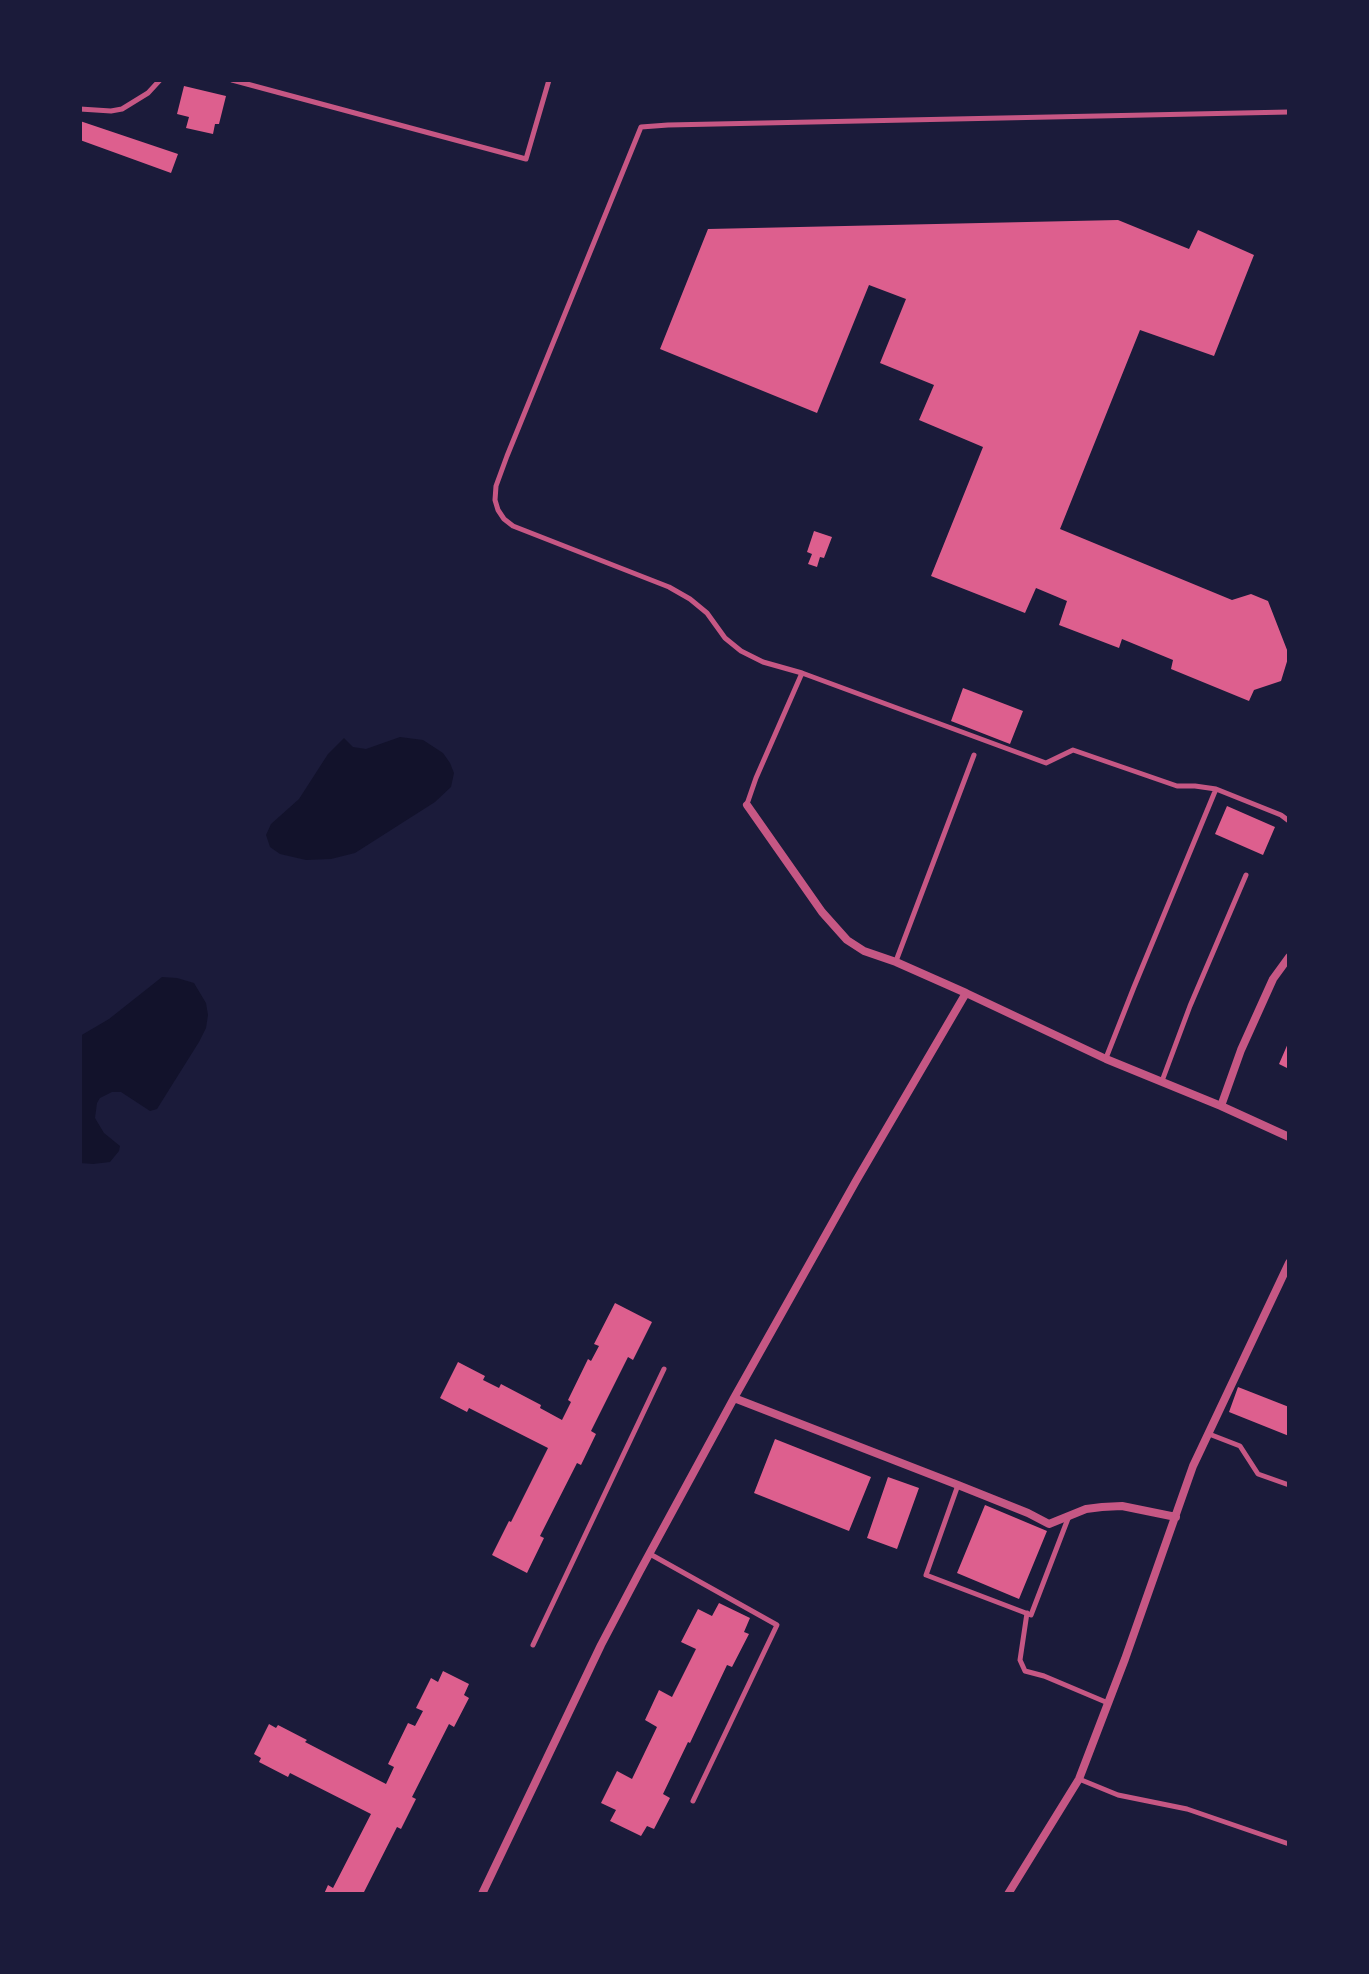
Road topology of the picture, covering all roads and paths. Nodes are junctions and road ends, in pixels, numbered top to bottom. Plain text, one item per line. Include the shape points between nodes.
1 (160, 80) edge
2 (232, 80) edge
3 (549, 80) edge
4 (80, 109) edge
5 (1289, 112) edge
6 (802, 673) junction
7 (974, 755) dead end
8 (1216, 789) junction
9 (747, 805) joint
10 (1289, 821) edge
11 (1246, 875) dead end
12 (1289, 957) edge
13 (896, 962) junction
14 (966, 993) junction
15 (1106, 1059) junction
16 (1162, 1081) junction
17 (1221, 1106) junction
18 (1289, 1137) edge
19 (1289, 1263) edge
20 (664, 1369) dead end
21 (734, 1398) junction
22 (1208, 1434) junction
23 (958, 1485) junction
24 (1289, 1485) edge
25 (1069, 1516) junction
26 (1176, 1517) junction
27 (650, 1554) junction
28 (1027, 1613) junction
29 (533, 1645) dead end
30 (1108, 1703) junction
31 (1079, 1779) junction
32 (693, 1801) dead end
33 (1289, 1844) edge
34 (482, 1894) edge
35 (1008, 1894) edge

1 - 4 lane via 122,109
2 - 3 lane via 526,159
5 - 6 lane via 641,127 499,475 495,500 513,526 669,587 707,613 741,651
6 - 8 lane via 1046,763 1073,750 1177,786
6 - 9 lane
7 - 13 lane
8 - 10 lane
8 - 15 lane
9 - 13 street via 834,927 864,951
11 - 16 lane
12 - 17 street via 1273,979
13 - 14 street
14 - 15 street
14 - 21 street
15 - 16 street
16 - 17 street
17 - 18 street
19 - 22 street
20 - 29 lane
21 - 23 street
21 - 27 street
22 - 24 lane via 1240,1446 1258,1474
22 - 26 street
23 - 25 street via 1049,1524
23 - 28 lane via 926,1575
25 - 26 street via 1122,1506
25 - 28 lane via 1031,1615
26 - 30 street
27 - 32 lane via 777,1625
27 - 34 street
28 - 30 lane via 1020,1660 1025,1671
30 - 31 street
31 - 33 lane
31 - 35 street

